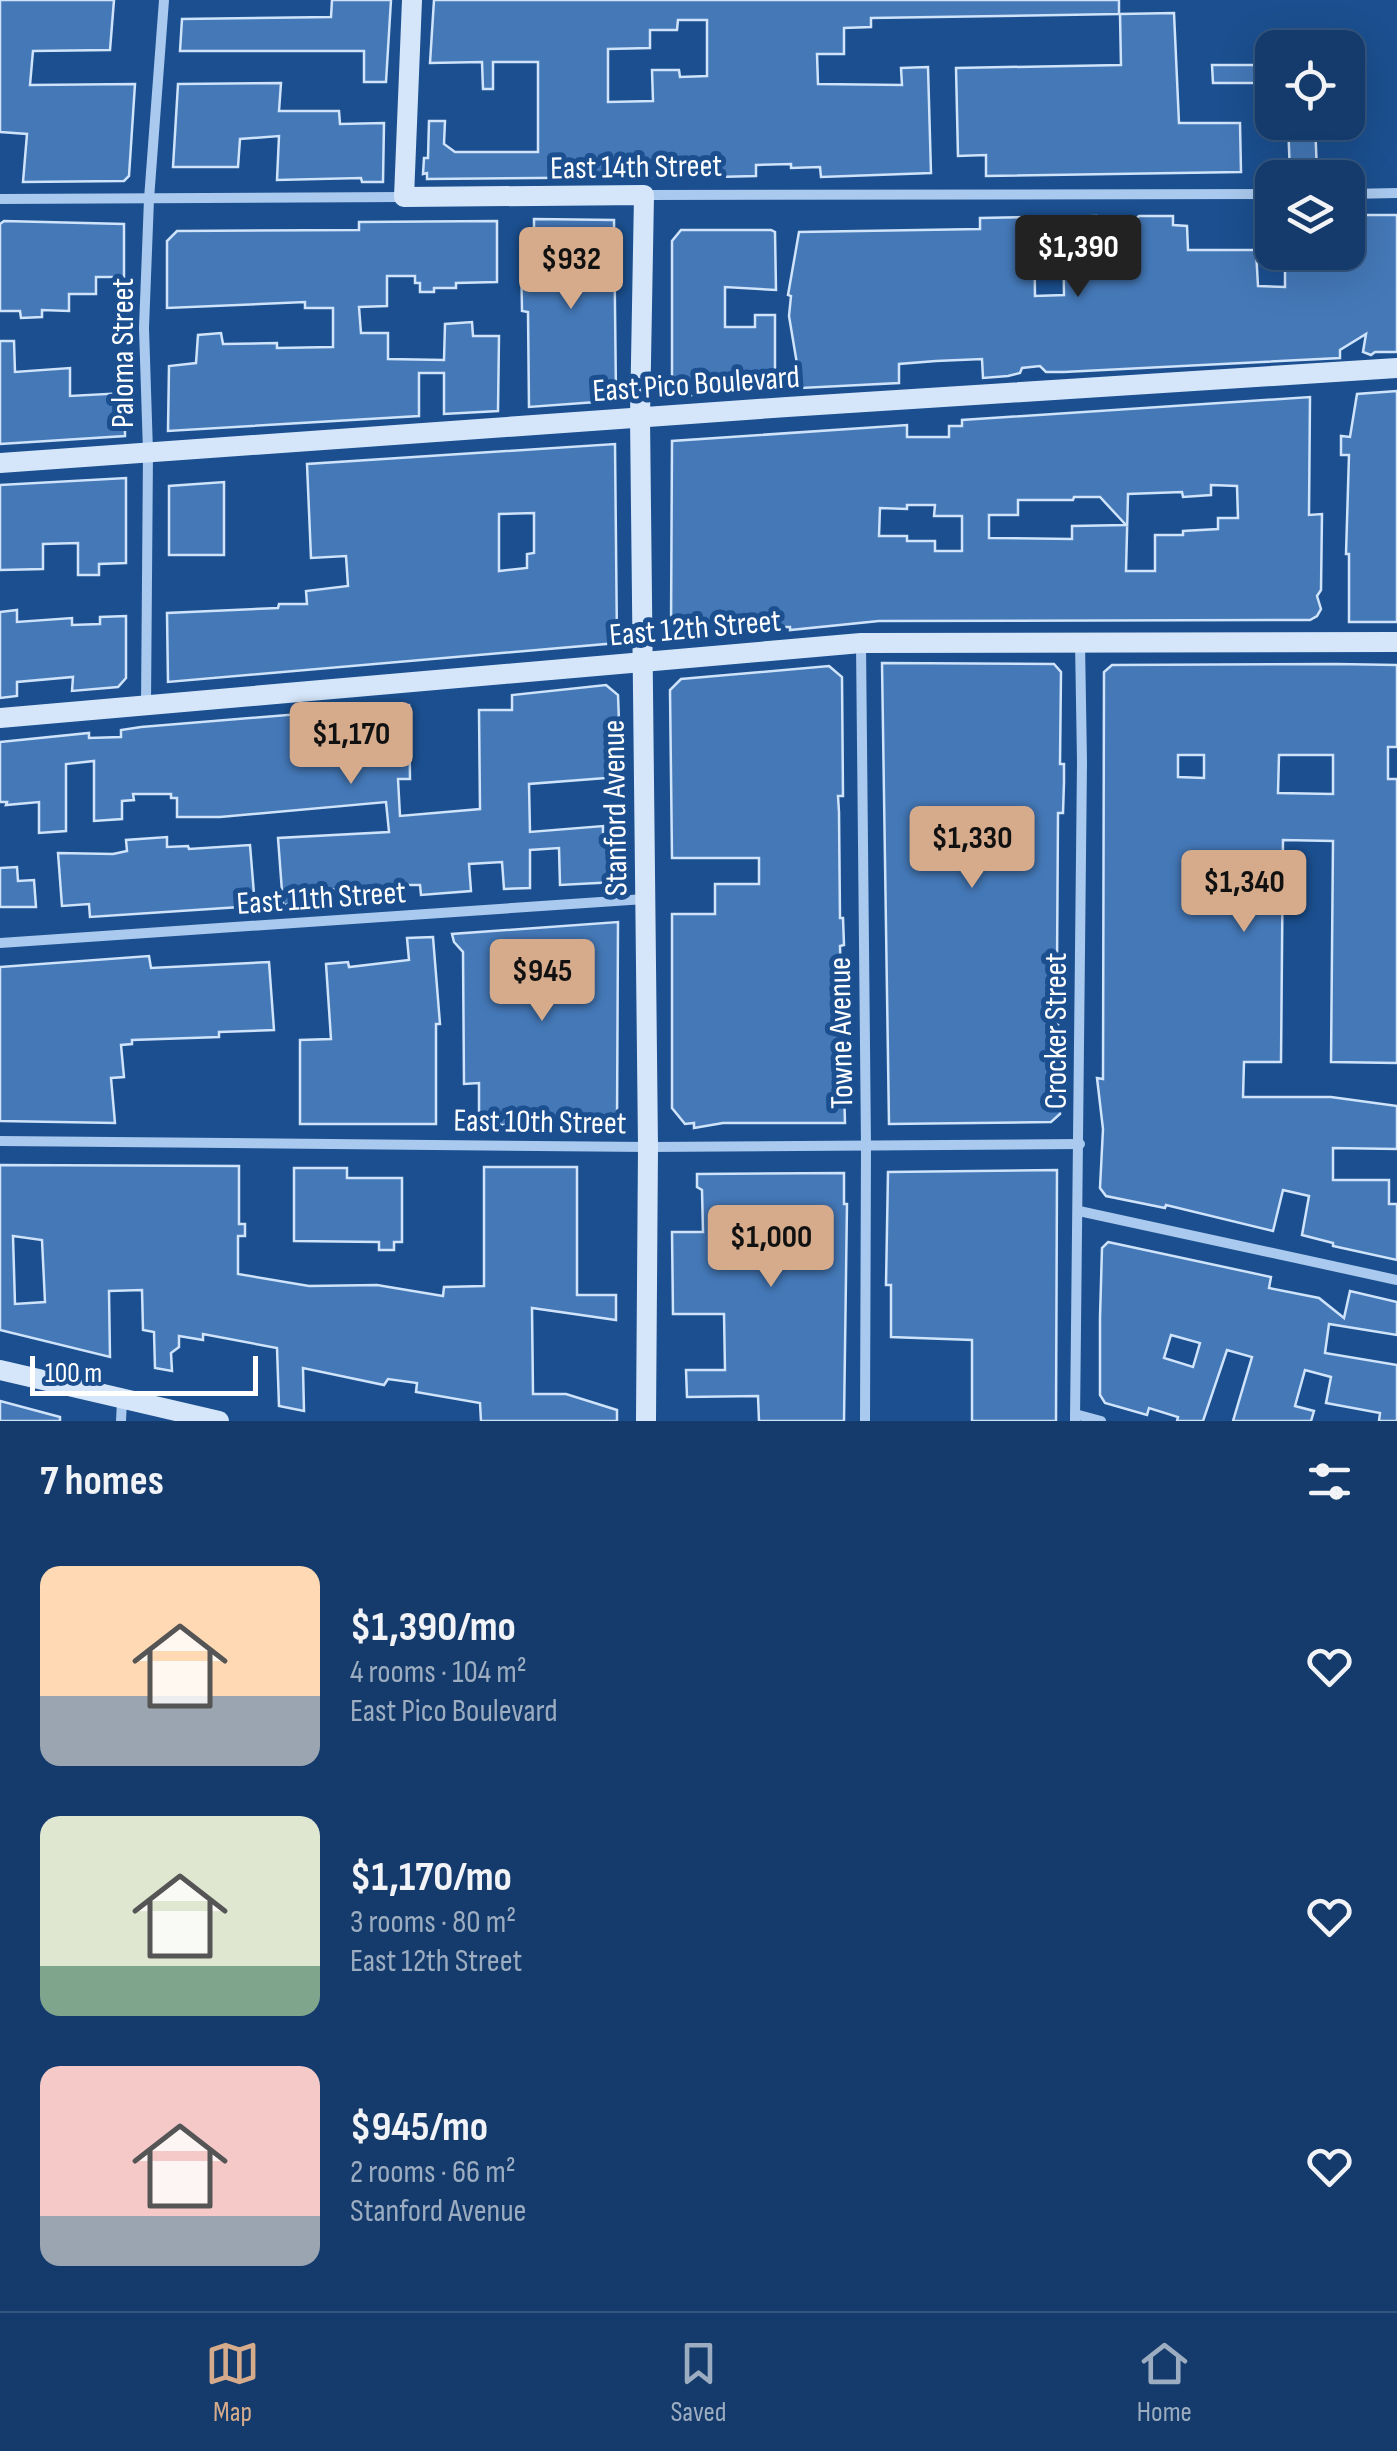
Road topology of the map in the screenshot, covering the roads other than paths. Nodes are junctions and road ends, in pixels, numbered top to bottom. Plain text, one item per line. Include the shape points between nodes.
1 (164, 0) edge
2 (412, 0) edge
3 (1255, 194) edge
4 (1365, 194) edge
5 (1397, 194) edge
6 (644, 195) junction
7 (404, 197) junction
8 (148, 198) junction
9 (0, 200) edge
10 (1397, 368) edge
11 (640, 418) junction
12 (148, 452) junction
13 (0, 463) edge
14 (1080, 642) junction
15 (1397, 642) edge
16 (861, 644) junction
17 (642, 661) junction
18 (146, 706) junction
19 (0, 718) edge
20 (645, 899) junction
21 (0, 943) edge
22 (0, 1141) edge
23 (1080, 1144) junction
24 (866, 1146) junction
25 (648, 1147) junction
26 (1078, 1211) junction
27 (1397, 1280) edge
28 (0, 1370) edge
29 (122, 1411) edge
30 (1075, 1417) edge
31 (219, 1421) edge
32 (646, 1421) edge
33 (866, 1421) edge
34 (1101, 1421) edge

1 - 8 street, Paloma Street
2 - 7 street
3 - 6 street, East 14th Street
4 - 5 street
6 - 7 street, East 14th Street
6 - 11 street, Stanford Avenue
7 - 8 street, East 14th Street
8 - 9 street, East 14th Street
8 - 12 street, Paloma Street
10 - 11 street, East Pico Boulevard
11 - 12 street, East Pico Boulevard
11 - 17 street, Stanford Avenue
12 - 13 street, East Pico Boulevard
12 - 18 street, Paloma Street
14 - 15 street, East 12th Street
14 - 16 street, East 12th Street
14 - 23 street, Crocker Street
16 - 17 street, East 12th Street
16 - 24 street, Towne Avenue
17 - 18 street, East 12th Street
17 - 20 street, Stanford Avenue
18 - 19 street, East 12th Street
20 - 21 street, East 11th Street
20 - 25 street, Stanford Avenue
22 - 25 street, East 10th Street
23 - 24 street, East 10th Street
23 - 26 street, Crocker Street
24 - 25 street, East 10th Street
24 - 33 street, Towne Avenue
25 - 32 street, Stanford Avenue
26 - 27 street
26 - 30 street, Crocker Street
28 - 29 street
29 - 31 street
30 - 34 street

